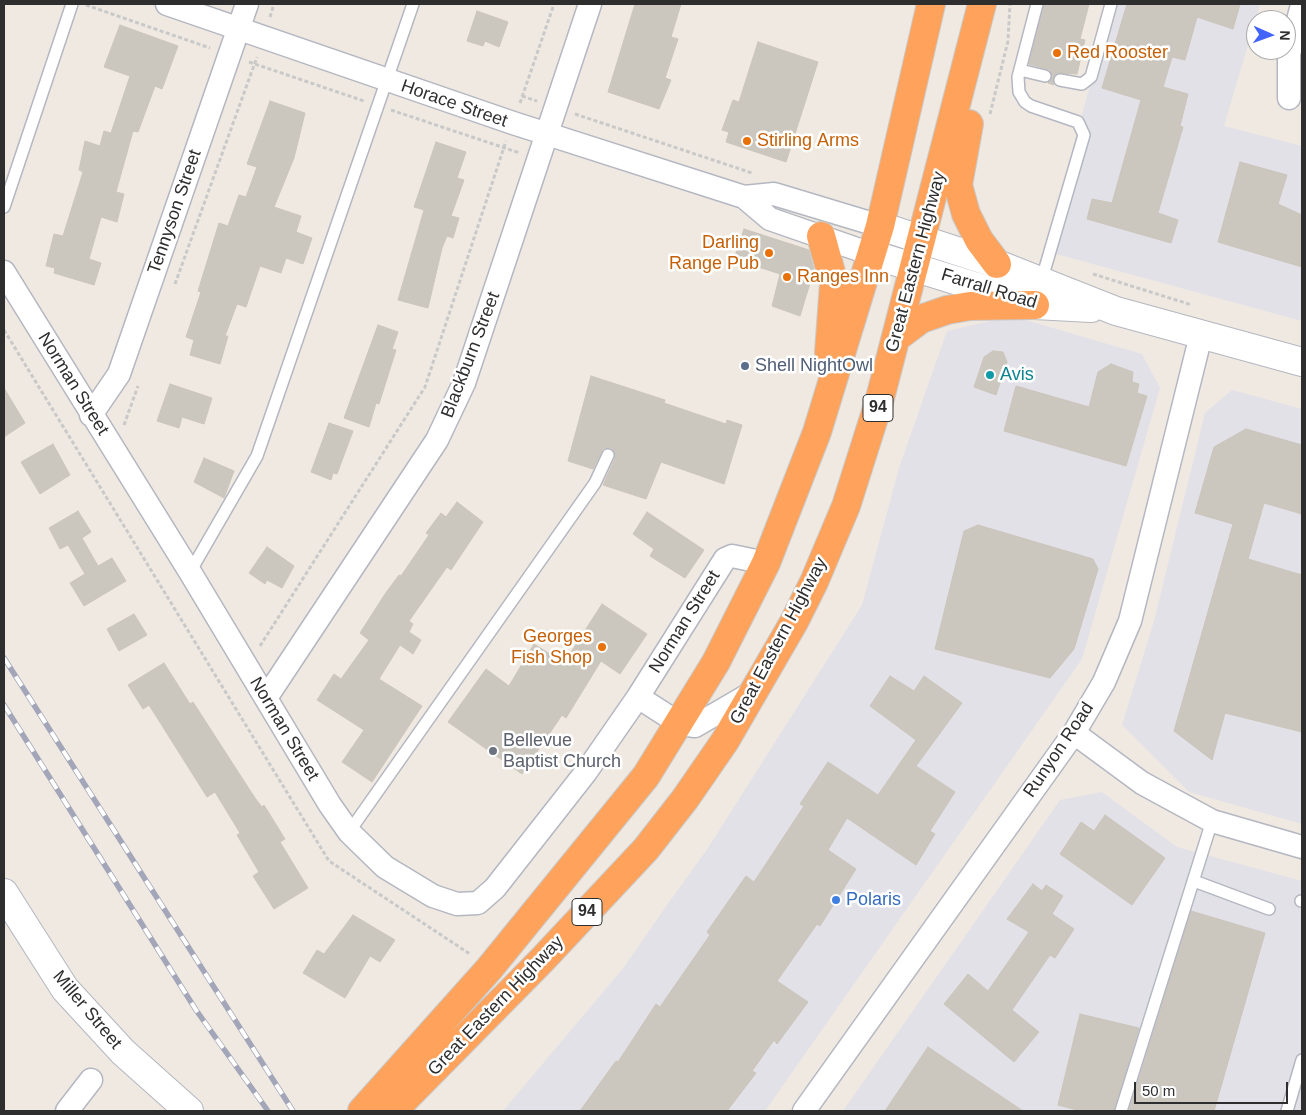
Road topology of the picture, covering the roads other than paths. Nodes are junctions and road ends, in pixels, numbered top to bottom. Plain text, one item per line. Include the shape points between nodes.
1 (72, 4) edge
2 (167, 4) edge
3 (248, 4) edge
4 (413, 4) edge
5 (590, 4) edge
6 (931, 4) edge
7 (982, 4) edge
8 (1037, 4) edge
9 (1111, 4) edge
10 (1302, 5) edge
11 (239, 30) junction
12 (973, 43) junction
13 (1020, 70) junction
14 (1045, 76) dead end
15 (1060, 80) dead end
16 (386, 81) junction
17 (1289, 98) dead end
18 (548, 135) junction
19 (744, 197) junction
20 (4, 207) edge
21 (880, 226) junction
22 (821, 236) junction
23 (922, 239) junction
24 (871, 254) junction
25 (997, 264) junction
26 (914, 266) junction
27 (4, 272) edge
28 (1038, 293) junction
29 (1201, 335) junction
30 (897, 337) junction
31 (1302, 362) edge
32 (835, 374) junction
33 (91, 415) junction
34 (608, 454) dead end
35 (766, 563) junction
36 (190, 572) junction
37 (756, 690) junction
38 (638, 696) junction
39 (266, 698) junction
40 (680, 724) junction
41 (1074, 733) junction
42 (1212, 821) junction
43 (349, 832) junction
44 (1302, 847) edge
45 (1194, 881) junction
46 (4, 894) edge
47 (1269, 909) dead end
48 (1302, 1060) edge
49 (90, 1080) dead end
50 (67, 1111) edge
51 (189, 1111) edge
52 (362, 1111) edge
53 (393, 1111) edge
54 (804, 1111) edge
55 (1121, 1111) edge
56 (1287, 1111) edge

1 - 20 lane
2 - 11 street, Horace Street
3 - 11 street, Tennyson Street
4 - 16 lane
5 - 18 street, Blackburn Street
6 - 21 highway, Great Eastern Highway / 94
7 - 12 highway, Great Eastern Highway / 94
8 - 13 lane
9 - 15 lane via 1091,77 1082,84
10 - 17 street via 1289,54
11 - 16 street, Horace Street
11 - 33 street, Tennyson Street via 119,374
12 - 23 highway, Great Eastern Highway / 94
12 - 25 highway via 971,110 958,185 966,214 979,240
13 - 14 lane
13 - 28 lane via 1018,87 1025,102 1078,122 1084,135
16 - 18 street, Horace Street
16 - 36 lane via 257,456
18 - 19 street, Horace Street
18 - 39 street, Blackburn Street via 464,383 437,440
19 - 21 street, Horace Street via 774,194
19 - 22 street, Horace Street via 770,219
21 - 23 main road, Farrall Road
21 - 24 highway, Great Eastern Highway / 94
22 - 24 street, Horace Street
22 - 32 highway via 834,283 828,352
23 - 25 main road, Farrall Road
23 - 26 highway, Great Eastern Highway / 94
24 - 26 main road, Farrall Road
24 - 32 highway, Great Eastern Highway / 94
25 - 28 main road, Farrall Road
26 - 28 main road, Farrall Road
26 - 30 highway, Great Eastern Highway / 94
27 - 33 street, Norman Street
28 - 29 main road, Farrall Road
28 - 30 highway via 947,310 920,319
29 - 31 main road, Farrall Road
29 - 41 street, Runyon Road via 1130,621 1104,682
30 - 37 highway, Great Eastern Highway / 94 via 880,402 846,506 814,582
32 - 35 highway, Great Eastern Highway / 94 via 817,432
33 - 36 street, Norman Street
34 - 43 lane via 595,483
35 - 38 street, Norman Street via 732,556 725,559
35 - 40 highway, Great Eastern Highway / 94 via 716,662
36 - 39 street, Norman Street
37 - 40 street via 695,726
37 - 53 highway, Great Eastern Highway / 94 via 705,770 646,850
38 - 40 street
38 - 43 street, Norman Street via 580,780 495,888 478,903 457,904 433,896 384,867
39 - 43 street, Norman Street
40 - 52 highway, Great Eastern Highway / 94 via 646,776 564,880 490,969
41 - 42 street via 1142,783
41 - 54 street, Runyon Road
42 - 44 street
42 - 45 lane
45 - 47 lane
45 - 55 lane
46 - 51 main road, Miller Street via 65,990 122,1052
48 - 56 lane
49 - 50 street

